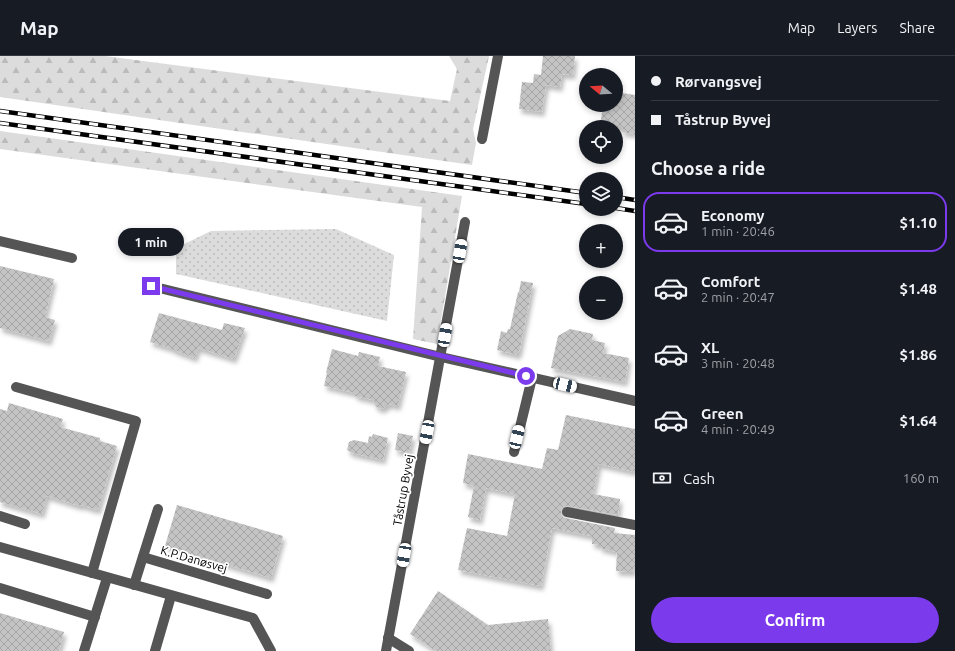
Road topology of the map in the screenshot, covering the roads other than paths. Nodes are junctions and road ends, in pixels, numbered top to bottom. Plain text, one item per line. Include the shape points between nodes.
1 (498, 56) edge
2 (482, 139) dead end
3 (465, 222) dead end
4 (0, 241) edge
5 (72, 258) dead end
6 (151, 286) dead end
7 (441, 356) junction
8 (532, 378) junction
9 (16, 387) dead end
10 (635, 402) edge
11 (514, 452) dead end
12 (158, 509) dead end
13 (567, 512) dead end
14 (0, 516) edge
15 (25, 524) dead end
16 (635, 525) edge
17 (0, 547) edge
18 (143, 557) junction
19 (92, 573) junction
20 (107, 578) junction
21 (134, 585) junction
22 (0, 588) edge
23 (267, 594) dead end
24 (171, 596) junction
25 (94, 617) junction
26 (388, 638) junction
27 (84, 651) edge
28 (155, 651) edge
29 (271, 651) edge
30 (386, 651) edge
31 (409, 651) edge

1 - 2 street
3 - 7 street, Tåstrup Byvej
4 - 5 street
6 - 7 street
7 - 8 street
7 - 26 street, Tåstrup Byvej
8 - 10 street
8 - 11 street
9 - 19 street via 136,421
12 - 18 street
13 - 16 street
14 - 15 street
17 - 19 street
18 - 21 street, K.P.Danøsvej
18 - 23 street, K.P.Danøsvej
19 - 20 street
20 - 21 street
20 - 25 street
21 - 24 street
22 - 25 street
24 - 28 street
24 - 29 street via 253,618
25 - 27 street
26 - 30 street, Tåstrup Byvej
26 - 31 street

